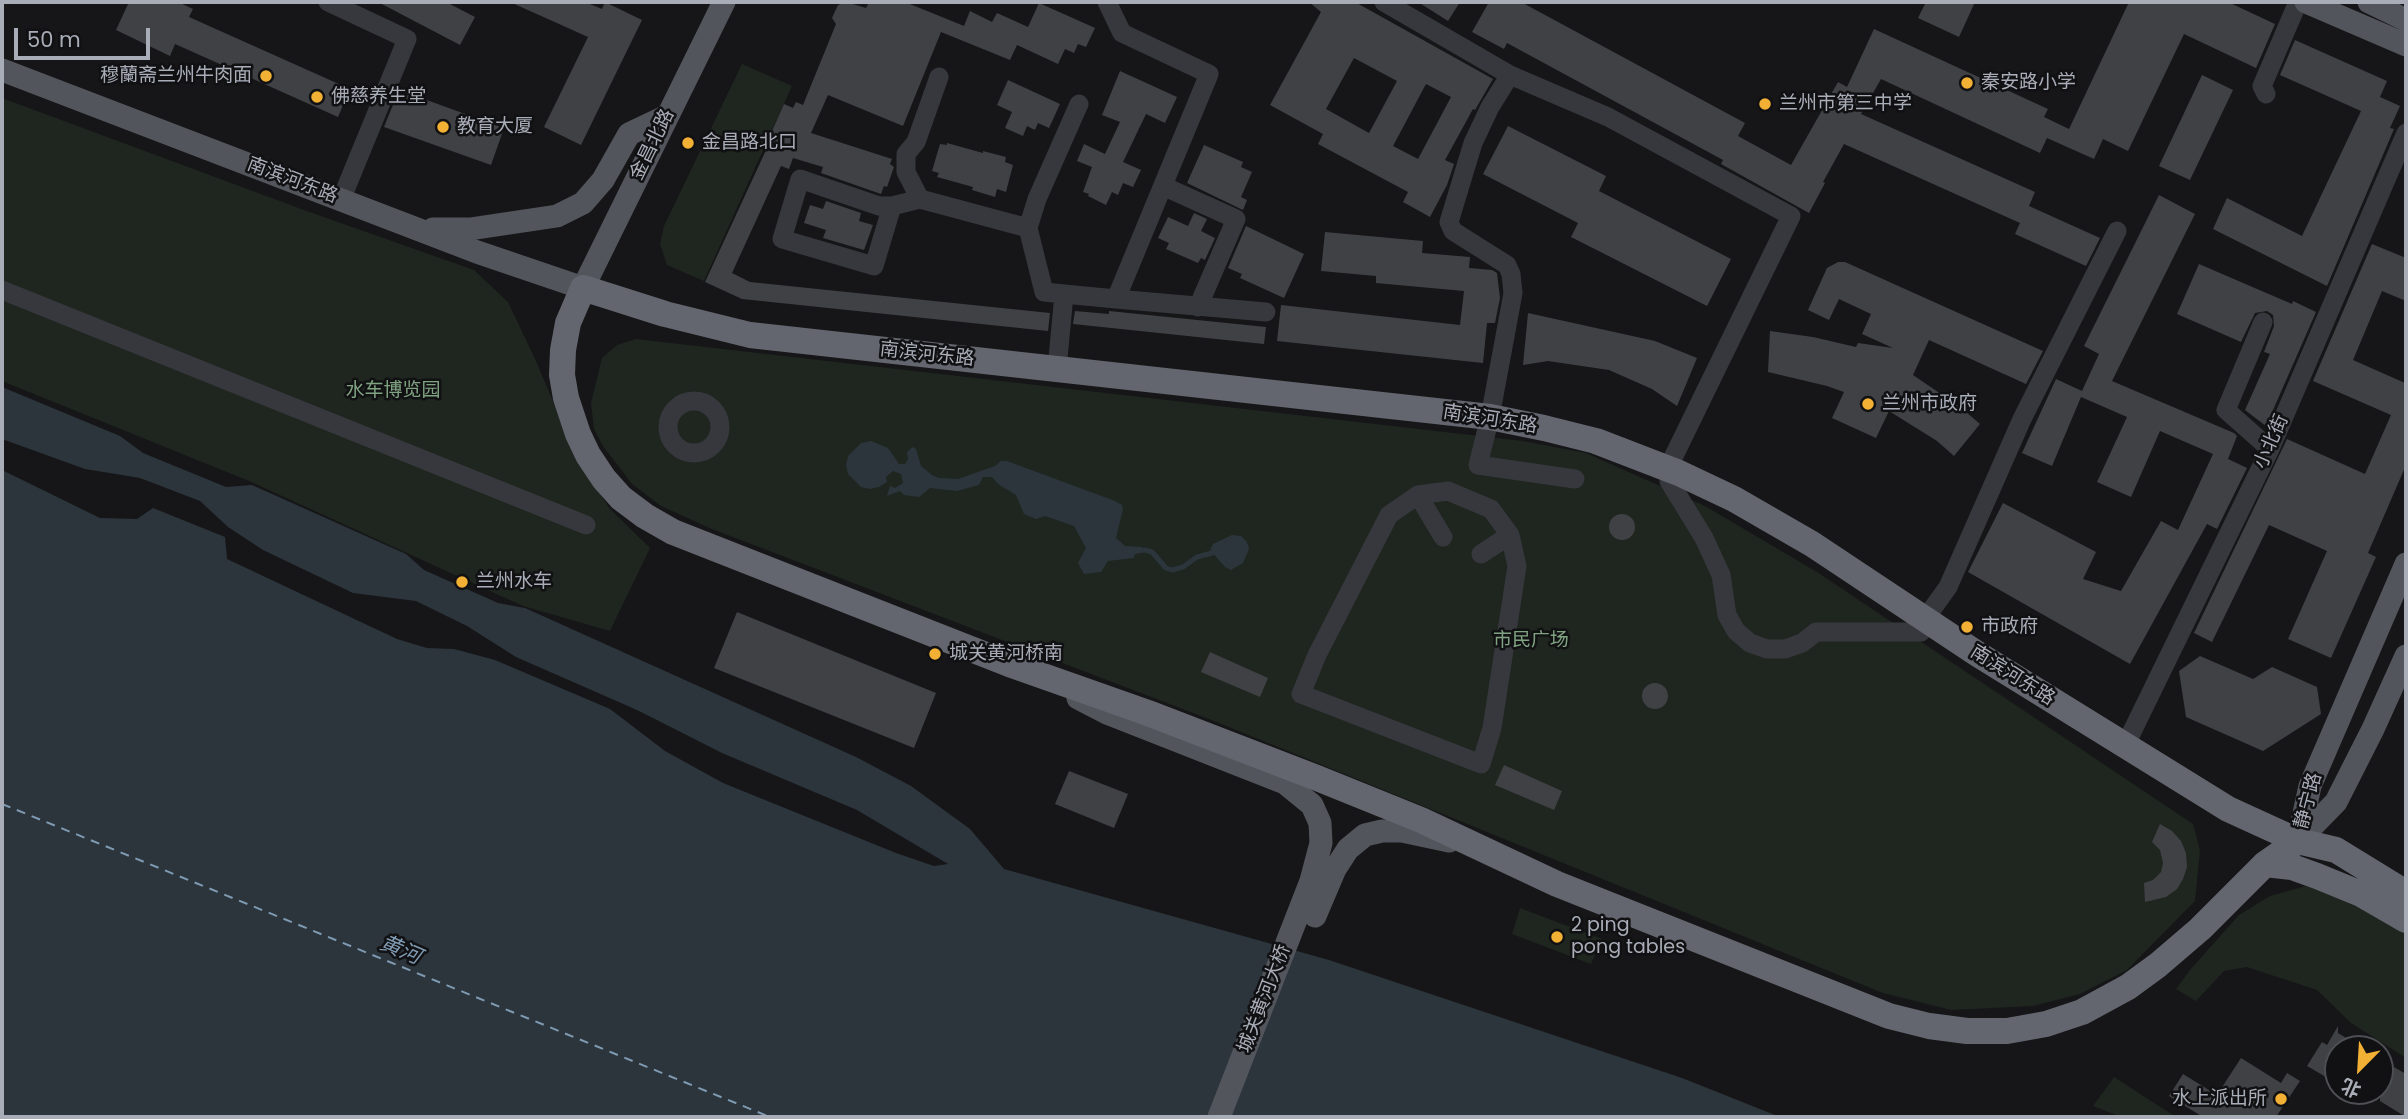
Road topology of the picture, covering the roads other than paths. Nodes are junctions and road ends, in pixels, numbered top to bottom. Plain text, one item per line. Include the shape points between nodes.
1 (328, 2) edge
2 (724, 2) edge
3 (1107, 2) edge
4 (1384, 2) edge
5 (2298, 2) edge
6 (2306, 2) edge
7 (2369, 2) edge
8 (2406, 20) edge
9 (2406, 45) edge
10 (2, 70) edge
11 (1510, 75) junction
12 (939, 77) dead end
13 (2266, 94) dead end
14 (1079, 104) dead end
15 (667, 116) junction
16 (2406, 132) edge
17 (1163, 186) junction
18 (920, 199) junction
19 (341, 200) junction
20 (892, 206) junction
21 (1028, 228) junction
22 (417, 229) junction
23 (2117, 231) dead end
24 (583, 288) junction
25 (2, 290) edge
26 (1064, 294) junction
27 (1116, 299) junction
28 (1198, 307) junction
29 (1266, 312) dead end
30 (2263, 322) dead end
31 (1057, 369) junction
32 (1490, 417) junction
33 (2270, 449) junction
34 (1668, 475) junction
35 (1575, 479) dead end
36 (1418, 495) junction
37 (586, 525) dead end
38 (1510, 535) junction
39 (1443, 537) dead end
40 (1482, 554) dead end
41 (2406, 564) edge
42 (1923, 626) junction
43 (2406, 656) edge
44 (1009, 664) junction
45 (2125, 746) junction
46 (2298, 841) junction
47 (1508, 861) junction
48 (2265, 864) junction
49 (1319, 885) junction
50 (2406, 893) edge
51 (2406, 920) edge
52 (1219, 1117) edge
53 (1235, 1117) edge

1 - 19 street via 407,39
2 - 15 main road, 金昌北路
3 - 17 street via 1122,33 1209,74
4 - 11 street
5 - 13 street via 2262,86
6 - 9 main road
7 - 8 main road
10 - 19 main road, 南滨河东路
11 - 32 street via 1473,143 1449,222 1453,231 1507,265 1511,274 1513,293
11 - 34 street via 1608,117 1791,216
12 - 18 street via 916,142 906,154 906,172
14 - 21 street
15 - 22 main road via 629,134 603,180 583,204 557,216 470,229
15 - 24 main road, 金昌北路
16 - 33 street, 小北街
17 - 27 street
17 - 28 street via 1237,219
18 - 20 street
18 - 21 street
19 - 22 main road, 南滨河东路
20 - 20 street via 874,266 782,239 800,179 879,206
21 - 26 street via 1044,292
22 - 24 main road, 南滨河东路
23 - 42 street via 2022,419 1948,587
24 - 31 highway, 南滨河东路 via 750,335
24 - 44 highway via 568,323 563,350 566,398 588,455 621,498 673,532
25 - 37 street
26 - 27 street
26 - 31 street
27 - 28 street
28 - 29 street
30 - 33 street via 2226,410
31 - 32 highway, 南滨河东路
32 - 34 highway, 南滨河东路 via 1596,441
32 - 35 street via 1478,465
33 - 45 street, 小北街
34 - 42 highway, 南滨河东路 via 1734,499 1812,544
34 - 42 street via 1721,575 1727,615 1736,631 1750,642 1767,649 1785,649 1816,632
36 - 38 street via 1448,491 1491,509
36 - 38 street via 1389,515 1301,694 1481,764 1492,727 1517,566
36 - 39 street
38 - 40 street
41 - 46 main road, 静宁路 via 2310,786
42 - 45 highway, 南滨河东路
43 - 46 main road, 静宁路 via 2336,802
44 - 47 highway via 1282,765 1421,820
44 - 49 main road via 1107,713 1284,783 1312,805 1320,823
45 - 46 highway, 南滨河东路 via 2228,809
46 - 48 highway
46 - 50 highway, 南滨河东路 via 2336,850
47 - 48 highway via 1889,1016 1967,1031 2007,1031 2046,1024 2082,1012 2128,987 2200,929
47 - 49 main road via 1437,837 1382,831 1365,835 1348,849
48 - 51 highway via 2317,876
49 - 52 main road, 城关黄河大桥
49 - 53 main road, 城关黄河大桥

